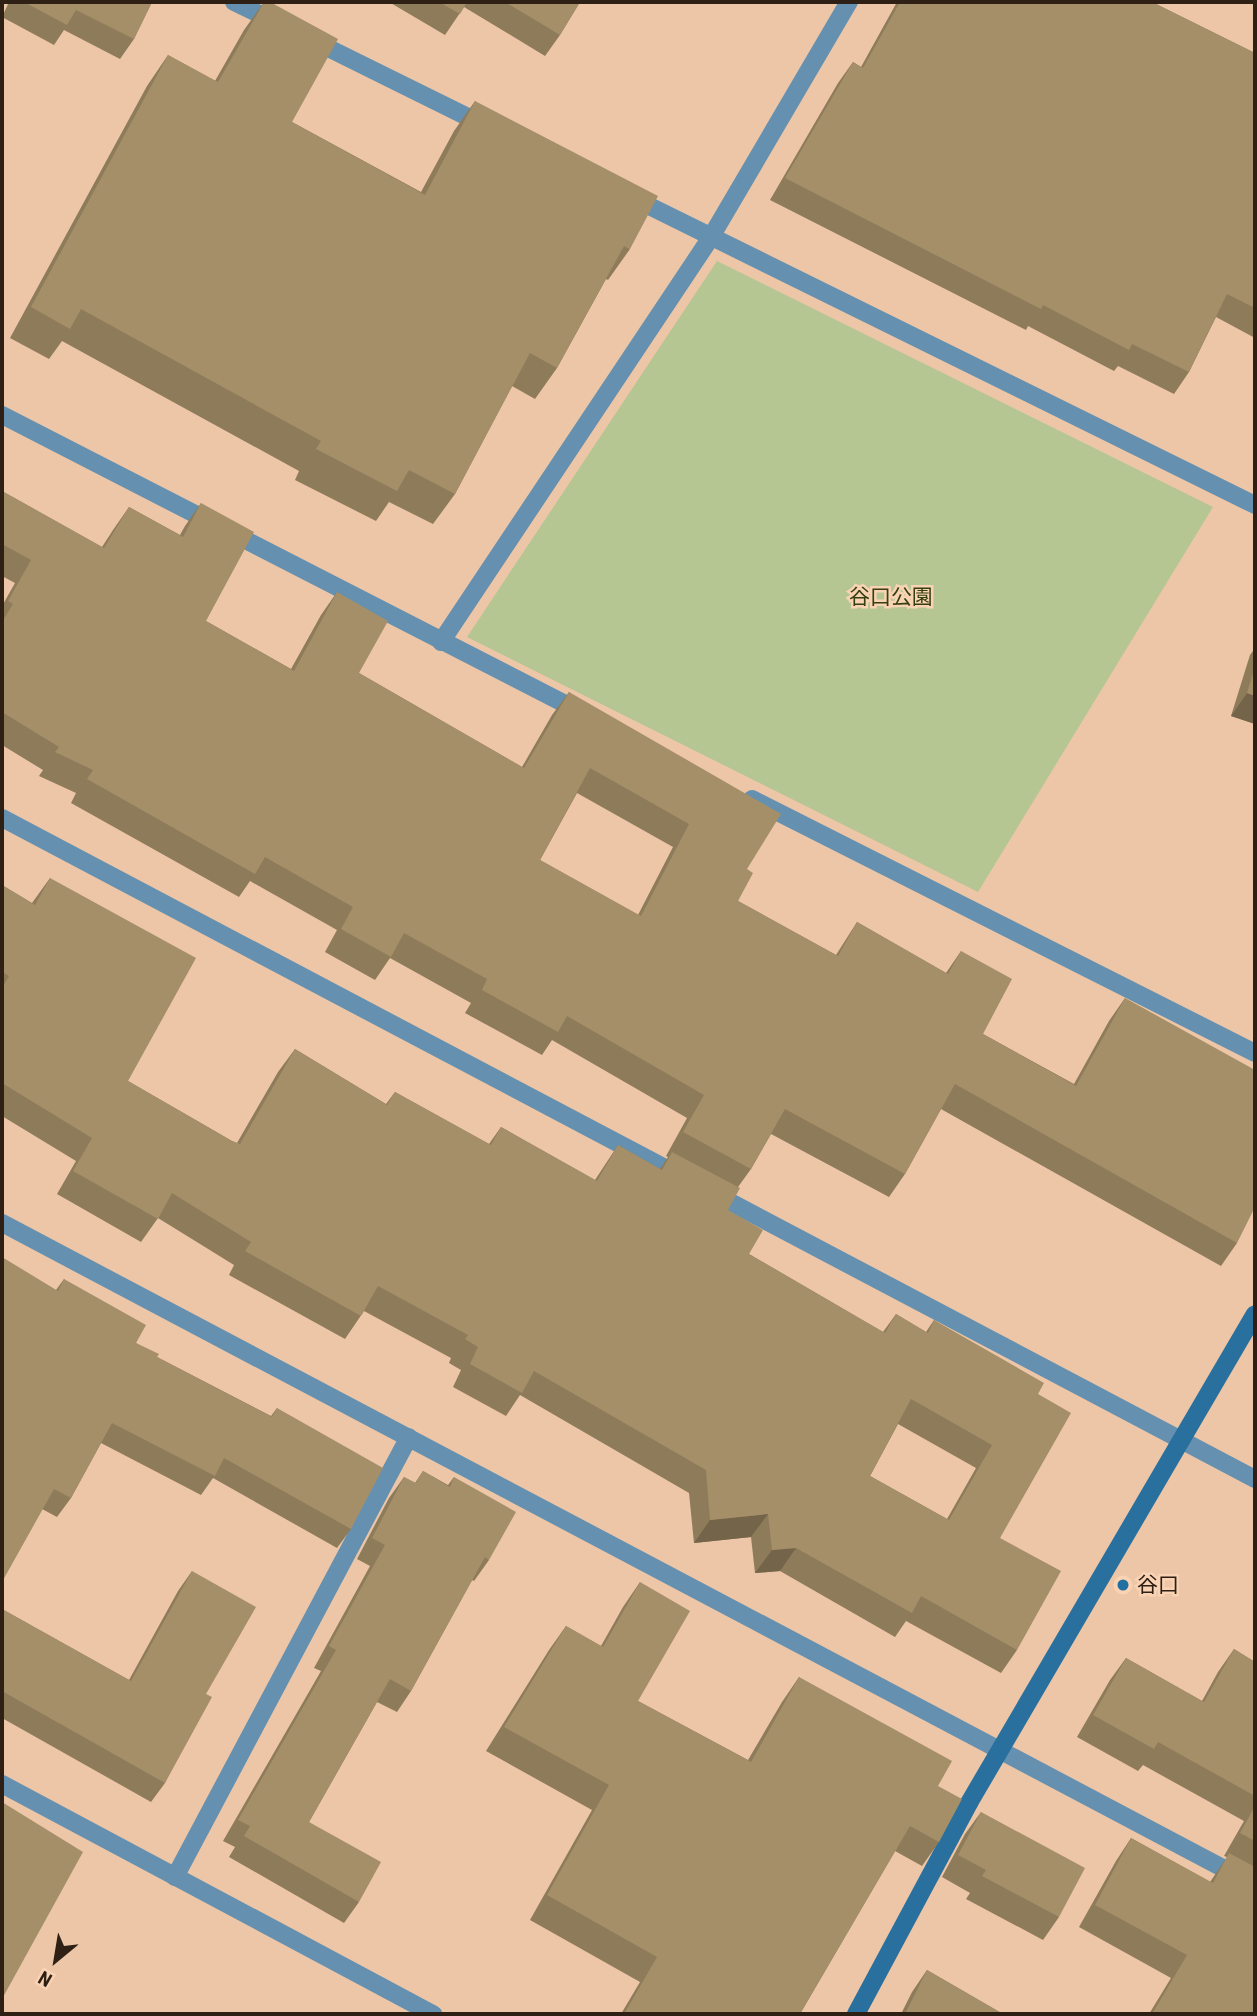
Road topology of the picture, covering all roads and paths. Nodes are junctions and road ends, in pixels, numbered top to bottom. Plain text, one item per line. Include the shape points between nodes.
1 (234, 2) edge
2 (849, 2) edge
3 (506, 136) edge
4 (617, 191) edge
5 (711, 237) junction
6 (2, 415) edge
7 (1255, 505) edge
8 (441, 642) junction
9 (601, 723) edge
10 (736, 791) edge
11 (2, 818) edge
12 (1255, 1053) edge
13 (2, 1223) edge
14 (1255, 1314) edge
15 (409, 1437) junction
16 (1183, 1441) junction
17 (1255, 1479) edge
18 (1001, 1748) junction
19 (2, 1784) edge
20 (175, 1877) junction
21 (1255, 1885) edge
22 (433, 2014) edge
23 (856, 2014) edge

1 - 3 street
2 - 5 street
4 - 5 street
5 - 7 street
5 - 8 street
6 - 8 street
8 - 9 street
10 - 12 street
11 - 16 street
13 - 15 street
14 - 16 street
15 - 18 street
15 - 20 street
16 - 17 street
16 - 18 street
18 - 21 street
18 - 23 street
19 - 20 street
20 - 22 street

